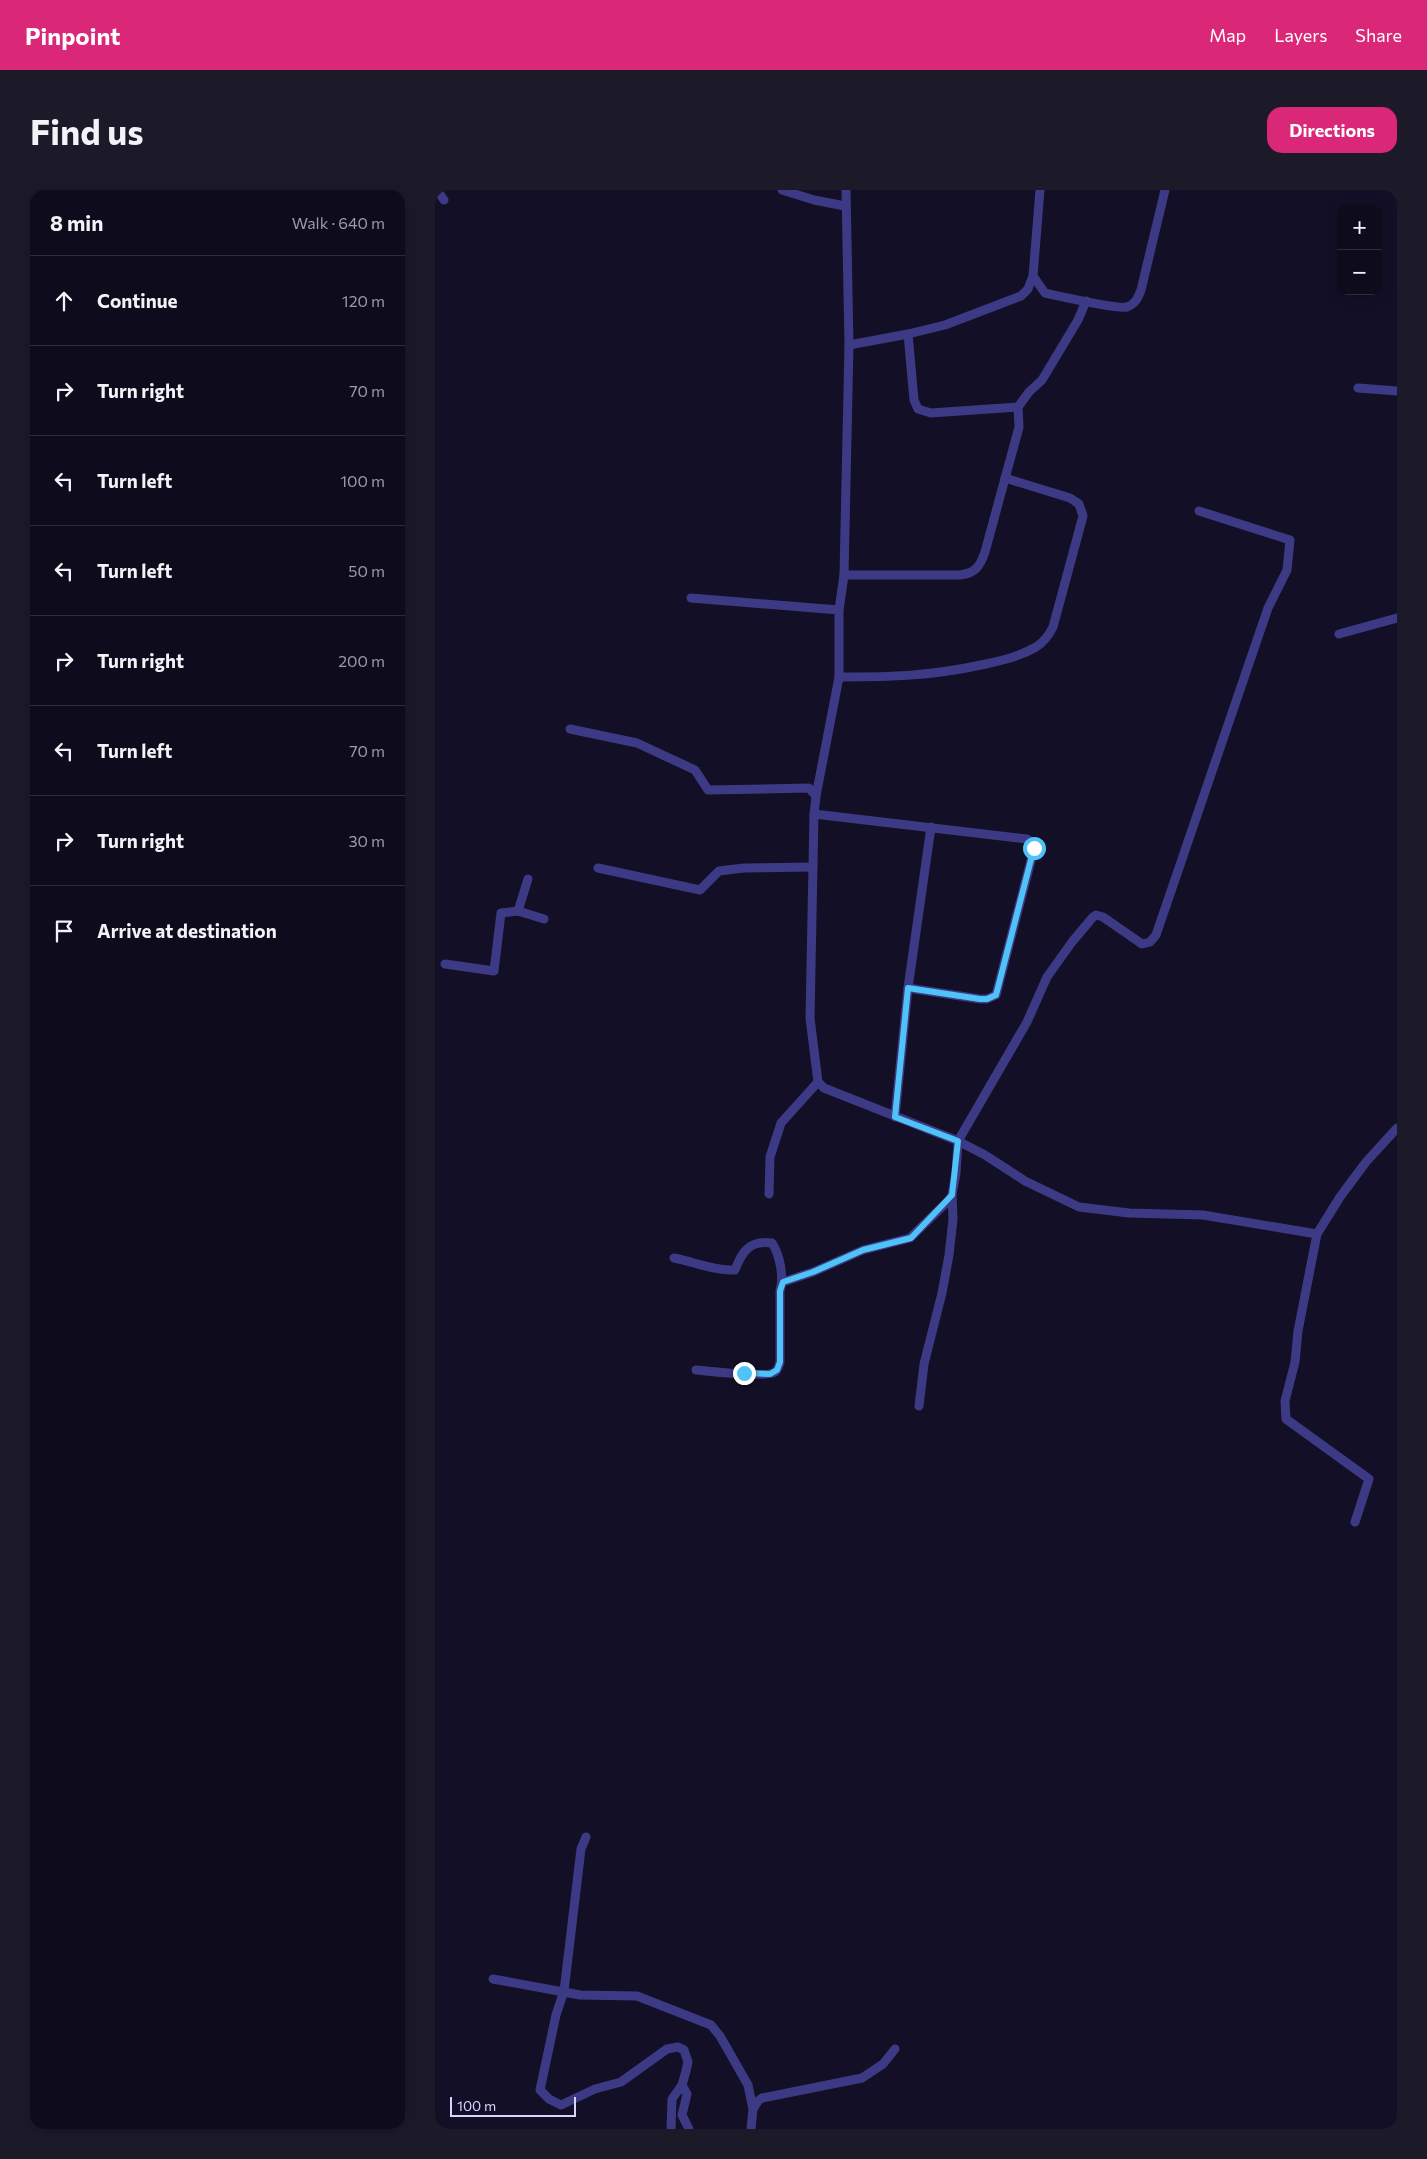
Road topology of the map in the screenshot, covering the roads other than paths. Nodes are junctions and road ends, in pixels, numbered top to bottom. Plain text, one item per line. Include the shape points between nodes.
1 (437, 190) edge
2 (782, 190) edge
3 (846, 190) edge
4 (1040, 190) edge
5 (1165, 190) edge
6 (444, 200) dead end
7 (845, 206) junction
8 (1033, 276) junction
9 (1086, 301) junction
10 (908, 334) junction
11 (849, 345) junction
12 (1358, 388) dead end
13 (1397, 391) edge
14 (1018, 408) junction
15 (1005, 478) junction
16 (1199, 511) dead end
17 (844, 575) junction
18 (691, 598) dead end
19 (839, 610) junction
20 (1397, 618) edge
21 (1339, 634) dead end
22 (839, 677) junction
23 (570, 729) dead end
24 (816, 796) junction
25 (814, 814) junction
26 (931, 827) junction
27 (813, 867) junction
28 (598, 868) dead end
29 (528, 879) dead end
30 (518, 911) junction
31 (544, 919) dead end
32 (445, 964) dead end
33 (908, 988) junction
34 (818, 1082) junction
35 (895, 1117) junction
36 (1397, 1128) edge
37 (958, 1141) junction
38 (769, 1194) dead end
39 (952, 1195) junction
40 (1317, 1234) junction
41 (674, 1258) dead end
42 (783, 1282) junction
43 (696, 1370) dead end
44 (919, 1406) dead end
45 (1355, 1522) dead end
46 (586, 1837) dead end
47 (493, 1979) dead end
48 (564, 1991) junction
49 (895, 2049) dead end
50 (682, 2085) junction
51 (753, 2109) junction
52 (671, 2129) edge
53 (689, 2129) edge
54 (751, 2129) edge

1 - 6 street
2 - 7 street
3 - 7 street
4 - 8 street
5 - 9 street via 1138,299 1126,307
7 - 11 street
8 - 9 street via 1045,293
8 - 10 street via 1021,296 945,325
9 - 14 street via 1042,380
10 - 11 street
10 - 14 street via 914,400 918,409 931,413
11 - 17 street
12 - 13 street
14 - 15 street via 1019,427
15 - 17 street via 985,552 977,569 969,574
15 - 22 street via 1076,500 1082,509 1078,540 1053,627 1047,637 1037,646 1005,660 946,673
16 - 37 street via 1290,540 1287,570 1268,608 1156,935 1150,942 1142,944 1103,917 1093,917 1047,977 1018,1038
17 - 19 street
18 - 19 street
19 - 22 street
20 - 21 street
22 - 24 street
23 - 24 street via 637,743 695,770 708,790 809,788
24 - 25 street
25 - 26 street
25 - 27 street
26 - 33 street
26 - 33 street via 1027,839 1032,841 1034,848 996,995 980,999
27 - 28 street via 744,868 719,872 700,890
27 - 34 street via 810,1018
29 - 30 street
30 - 31 street
30 - 32 street via 501,913 494,970
33 - 35 street
34 - 35 street via 823,1088
34 - 38 street via 781,1123 770,1157
35 - 37 street
36 - 40 street via 1366,1162
37 - 39 street
37 - 40 street via 1025,1182 1079,1207 1129,1213 1203,1215
39 - 42 street via 911,1238 863,1250
39 - 44 street via 949,1255 924,1364
40 - 45 street via 1298,1331 1286,1419 1369,1479
41 - 42 street via 721,1271 735,1270 745,1248 755,1243 772,1243 777,1250
42 - 43 street via 777,1370 760,1374
46 - 48 street via 581,1849
47 - 48 street
48 - 50 street via 540,2090 549,2099 561,2105 595,2089 621,2082 667,2049 678,2047 684,2050 688,2062
48 - 51 street via 581,1995 637,1996 711,2026 748,2085
49 - 51 street via 883,2064 862,2078 763,2098
50 - 52 street via 673,2099
50 - 53 street via 687,2094 682,2115
51 - 54 street

